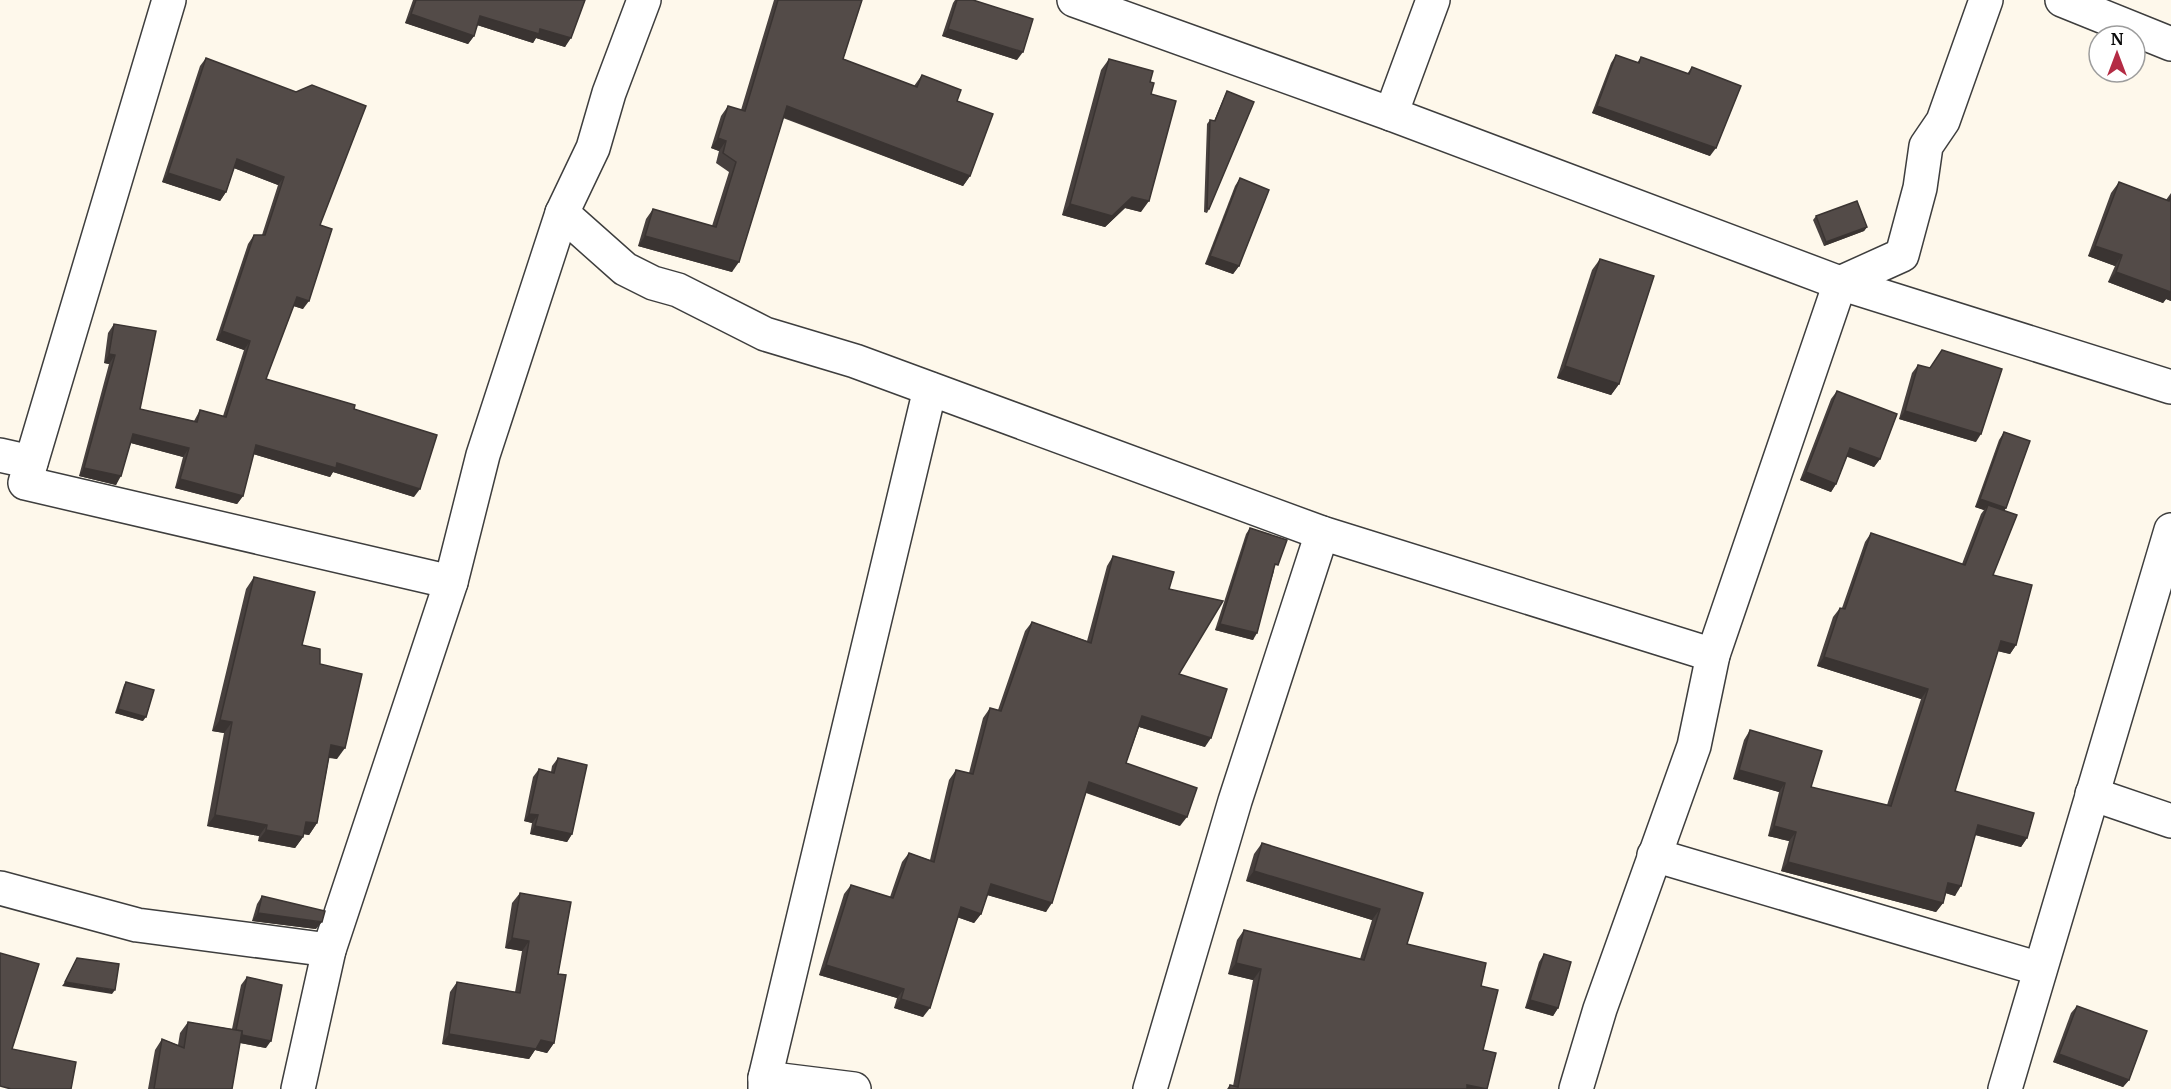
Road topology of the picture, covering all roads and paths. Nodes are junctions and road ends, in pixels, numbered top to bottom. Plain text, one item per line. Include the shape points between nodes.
1 (169, 0) edge
2 (644, 0) edge
3 (1074, 0) edge
4 (1433, 0) edge
5 (1986, 0) edge
6 (2062, 0) edge
7 (2171, 44) edge
8 (1391, 114) junction
9 (562, 213) junction
10 (1840, 283) junction
11 (2171, 387) edge
12 (930, 389) junction
13 (0, 456) edge
14 (31, 462) junction
15 (2171, 530) edge
16 (1322, 533) junction
17 (451, 582) junction
18 (1713, 655) junction
19 (2092, 794) junction
20 (2171, 821) edge
21 (1654, 855) junction
22 (0, 888) edge
23 (329, 950) junction
24 (2040, 969) junction
25 (765, 1084) edge
26 (298, 1089) edge
27 (854, 1089) edge
28 (1150, 1089) edge
29 (1576, 1089) edge
30 (2005, 1089) edge

1 - 14 street
2 - 9 street via 593,148
3 - 8 street
4 - 8 street
5 - 10 street via 1943,120 1926,146 1920,188 1902,255
6 - 7 street
8 - 10 street
9 - 12 street via 626,269 653,283 678,290 765,334
9 - 17 street via 483,455
10 - 11 street
10 - 18 street
12 - 16 street
12 - 25 street
13 - 14 street
14 - 17 street via 25,483
15 - 19 street
16 - 18 street
16 - 28 street via 1234,801
17 - 23 street
18 - 21 street via 1694,746
19 - 20 street
19 - 24 street
21 - 24 street
21 - 29 street
22 - 23 street via 137,925
23 - 26 street
24 - 30 street
25 - 27 street

